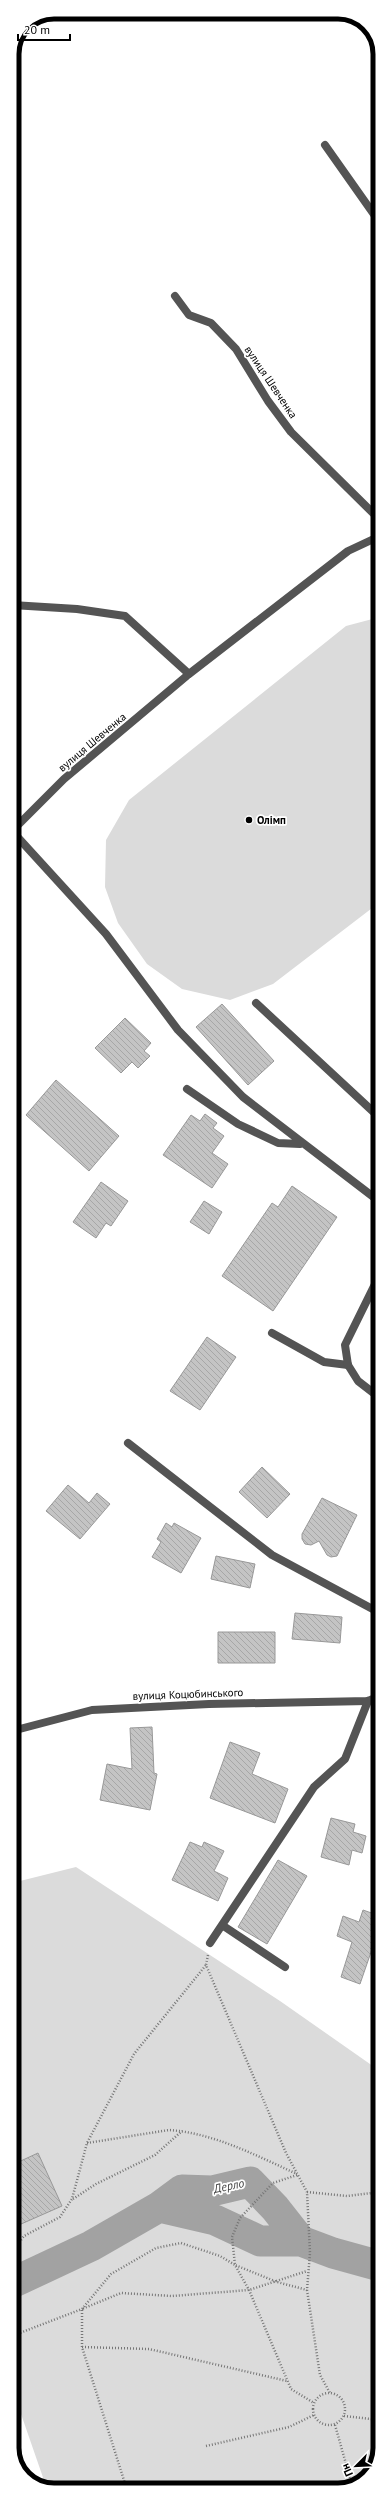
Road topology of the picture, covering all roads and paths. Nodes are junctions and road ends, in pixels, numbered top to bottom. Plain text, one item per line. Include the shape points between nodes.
1 (325, 145) dead end
2 (373, 213) edge
3 (175, 296) dead end
4 (373, 513) edge
5 (373, 539) edge
6 (19, 605) edge
7 (189, 674) junction
8 (19, 824) edge
9 (19, 839) edge
10 (256, 1003) dead end
11 (187, 1089) dead end
12 (373, 1112) edge
13 (300, 1144) junction
14 (373, 1197) edge
15 (373, 1288) edge
16 (272, 1333) dead end
17 (348, 1365) junction
18 (373, 1393) edge
19 (128, 1443) dead end
20 (373, 1609) edge
21 (373, 1699) edge
22 (368, 1701) junction
23 (19, 1729) edge
24 (222, 1925) junction
25 (210, 1943) joint
26 (206, 1965) junction
27 (285, 1967) dead end
28 (182, 2131) junction
29 (87, 2143) junction
30 (298, 2175) junction
31 (307, 2192) junction
32 (373, 2193) edge
33 (72, 2199) junction
34 (19, 2243) edge
35 (234, 2265) junction
36 (307, 2271) junction
37 (277, 2282) junction
38 (249, 2290) junction
39 (307, 2290) junction
40 (82, 2309) junction
41 (19, 2333) edge
42 (82, 2347) junction
43 (288, 2381) junction
44 (330, 2393) junction
45 (314, 2403) junction
46 (314, 2415) junction
47 (344, 2416) junction
48 (373, 2419) edge
49 (335, 2425) junction
50 (206, 2446) dead end
51 (351, 2480) edge
52 (125, 2483) edge

1 - 2 street
3 - 4 street, вулиця Шевченка via 189,315 211,323 236,349 268,401 292,432
5 - 7 street, вулиця Шевченка via 348,551
6 - 7 street via 77,609 125,616
7 - 8 street, вулиця Шевченка via 64,779
9 - 13 street via 106,934 178,1030 243,1097
10 - 12 street
11 - 13 street via 245,1127 278,1143
13 - 14 street
15 - 17 street via 345,1345
16 - 17 street via 324,1362
17 - 18 street via 358,1381
19 - 20 street via 272,1556
21 - 22 street, вулиця Коцюбинського
22 - 23 street, вулиця Коцюбинського via 209,1704 92,1710
22 - 24 street via 345,1759 314,1787
24 - 25 street
24 - 27 street
25 - 26 path
26 - 29 path via 134,2054
26 - 30 path via 286,2153
28 - 29 path via 169,2130
28 - 30 path via 240,2149
28 - 33 path via 154,2155
29 - 33 path
30 - 31 path
30 - 35 path via 273,2183 240,2218 232,2238
31 - 32 path via 347,2196
31 - 36 path via 310,2253
33 - 34 path via 60,2217 24,2236
35 - 37 path
35 - 38 path
35 - 40 path via 220,2256 181,2243 156,2248 111,2274
36 - 37 path
36 - 39 path
37 - 38 path
37 - 39 path
38 - 40 path via 172,2296 121,2293
38 - 43 path
39 - 44 path via 320,2374
40 - 41 path
40 - 42 path
42 - 43 path via 149,2349
42 - 52 path
43 - 45 path via 290,2389
44 - 45 path via 318,2397
44 - 47 path via 341,2398
45 - 46 path
46 - 49 path via 322,2424
46 - 50 path via 289,2427
47 - 48 path
47 - 49 path
49 - 51 path

